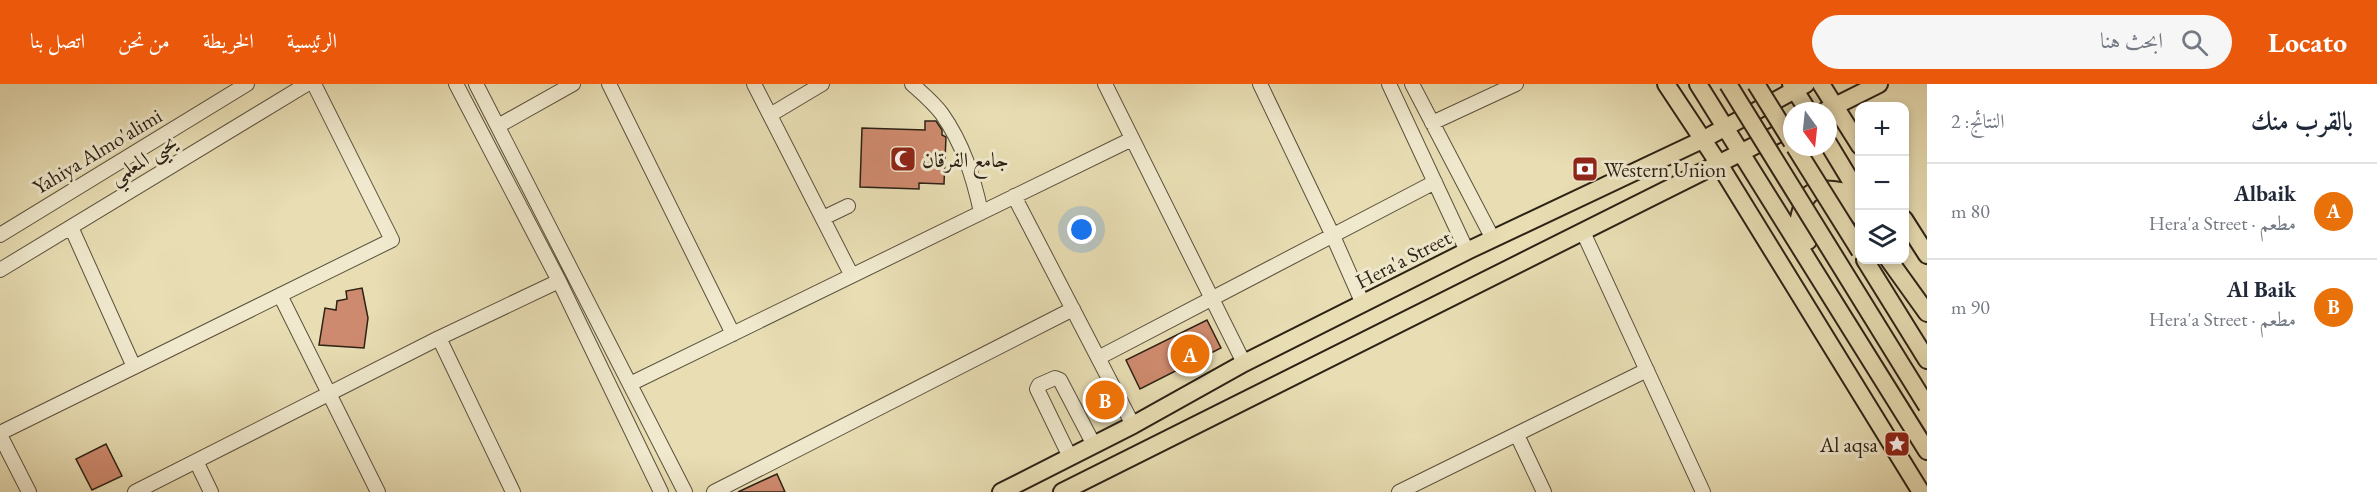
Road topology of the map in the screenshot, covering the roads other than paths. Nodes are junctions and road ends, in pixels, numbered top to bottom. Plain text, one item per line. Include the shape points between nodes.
1 (247, 84) edge
2 (307, 84) edge
3 (314, 84) edge
4 (456, 84) edge
5 (476, 84) edge
6 (573, 84) edge
7 (609, 84) edge
8 (754, 84) edge
9 (822, 84) edge
10 (912, 84) edge
11 (1105, 84) edge
12 (1260, 84) edge
13 (1389, 84) edge
14 (1412, 84) edge
15 (1516, 84) edge
16 (1666, 84) edge
17 (1698, 84) edge
18 (1728, 84) edge
19 (1756, 84) edge
20 (1821, 84) edge
21 (1879, 84) edge
22 (1797, 86) edge
23 (1804, 102) edge
24 (1827, 102) edge
25 (1837, 105) edge
26 (770, 115) junction
27 (1837, 118) edge
28 (1432, 123) junction
29 (498, 126) junction
30 (1725, 128) junction
31 (1783, 128) edge
32 (1783, 132) edge
33 (1132, 139) junction
34 (1702, 140) junction
35 (1855, 140) edge
36 (1741, 154) junction
37 (1801, 156) edge
38 (1836, 156) edge
39 (1719, 164) junction
40 (1435, 183) junction
41 (1855, 188) edge
42 (1014, 196) junction
43 (848, 206) dead end
44 (1855, 211) edge
45 (981, 212) junction
46 (823, 218) junction
47 (1909, 223) edge
48 (71, 227) junction
49 (1583, 232) junction
50 (0, 235) edge
51 (1922, 235) edge
52 (1333, 236) junction
53 (1493, 239) junction
54 (1855, 243) edge
55 (1467, 251) junction
56 (1927, 255) edge
57 (1867, 264) edge
58 (1892, 264) edge
59 (1900, 264) edge
60 (0, 270) edge
61 (851, 274) junction
62 (558, 281) junction
63 (280, 295) junction
64 (1212, 299) junction
65 (1363, 304) junction
66 (1927, 307) edge
67 (1073, 309) junction
68 (1927, 313) edge
69 (733, 334) junction
70 (439, 338) junction
71 (613, 351) junction
72 (597, 357) junction
73 (1098, 358) junction
74 (1927, 360) edge
75 (1244, 363) junction
76 (1874, 365) junction
77 (134, 367) junction
78 (1647, 370) junction
79 (630, 384) junction
80 (1886, 384) junction
81 (329, 394) junction
82 (1863, 398) junction
83 (1927, 406) edge
84 (1079, 416) junction
85 (1133, 425) junction
86 (1055, 427) junction
87 (0, 434) edge
88 (1517, 435) junction
89 (1094, 445) junction
90 (1927, 451) edge
91 (1070, 457) junction
92 (196, 461) junction
93 (29, 492) edge
94 (135, 492) edge
95 (211, 492) edge
96 (378, 492) edge
97 (513, 492) edge
98 (661, 492) edge
99 (685, 492) edge
100 (714, 492) edge
101 (999, 492) edge
102 (1064, 492) edge
103 (1400, 492) edge
104 (1544, 492) edge
105 (1703, 492) edge
106 (1921, 492) edge

1 - 50 street, Yahiya Almo'alimi
2 - 48 street, يحيى المعلمي
3 - 63 street via 392,240
4 - 62 street
5 - 29 street
6 - 29 street
7 - 69 street
8 - 26 street
9 - 26 street
10 - 45 street via 941,112 960,143
11 - 33 street
12 - 52 street
13 - 40 street
14 - 28 street
15 - 28 street
16 - 34 main road
17 - 30 main road
18 - 83 main road, bridge
19 - 31 main road, bridge
20 - 24 main road
21 - 25 main road
22 - 23 main road
22 - 30 main road, Hera'a Street
26 - 46 street
27 - 35 main road
28 - 53 street
29 - 71 street
30 - 34 main road, Hera'a Street
30 - 36 main road
32 - 36 main road
33 - 42 street
33 - 64 street
34 - 39 main road
34 - 53 main road, Hera'a Street
36 - 39 main road
36 - 76 main road
37 - 54 main road, bridge
38 - 41 main road
39 - 49 main road
39 - 82 main road
40 - 52 street
40 - 55 street
42 - 45 street
42 - 67 street
43 - 46 street
44 - 76 main road via 1841,191 1825,188 1809,193 1802,201 1798,223
45 - 61 street
46 - 61 street
47 - 51 main road
48 - 60 street, يحيى المعلمي
48 - 77 street
49 - 78 street
49 - 102 main road
51 - 56 main road
52 - 64 street
52 - 65 street
53 - 55 main road, Hera'a Street
55 - 65 main road, Hera'a Street
57 - 74 main road
58 - 68 main road
59 - 66 main road
61 - 69 street
62 - 70 street
62 - 72 street
63 - 77 street
63 - 81 street
64 - 73 street
64 - 75 street
65 - 75 main road, Hera'a Street
67 - 73 street
67 - 100 street
69 - 79 street
70 - 81 street
70 - 97 street
71 - 72 street
71 - 79 street
72 - 98 street
73 - 85 street
75 - 85 main road, Hera'a Street
76 - 80 main road
77 - 87 street
78 - 88 street
78 - 105 street
79 - 99 street
80 - 82 main road
80 - 90 main road
81 - 92 street
81 - 96 street
82 - 106 main road
84 - 86 street
84 - 86 street via 1060,380 1055,378 1039,385 1037,389
84 - 89 street
85 - 89 main road, Hera'a Street
86 - 91 street
87 - 93 street
88 - 103 street
88 - 104 street
89 - 91 main road, Hera'a Street
91 - 101 main road, Hera'a Street
92 - 94 street
92 - 95 street

